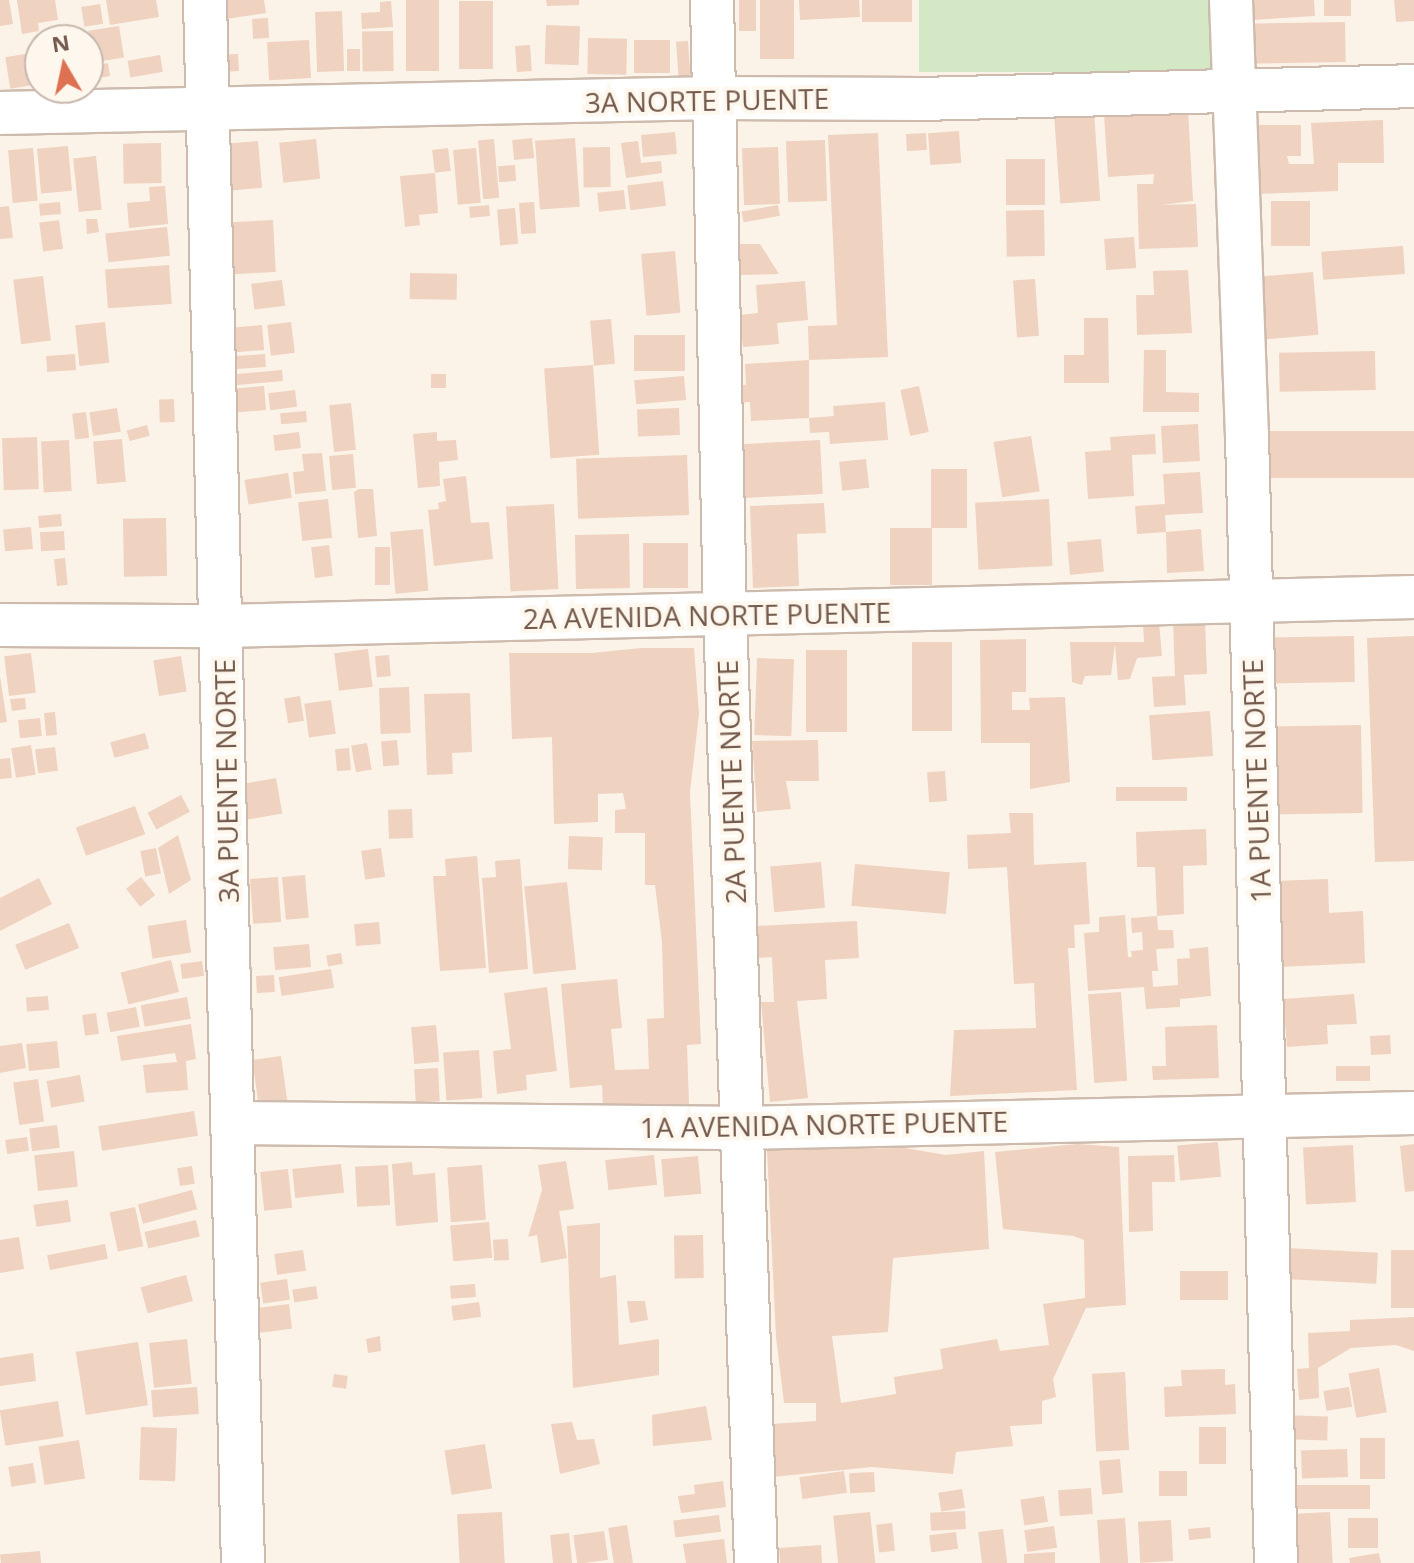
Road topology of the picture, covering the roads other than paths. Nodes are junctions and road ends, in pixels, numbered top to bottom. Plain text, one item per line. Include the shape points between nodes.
1 (205, 0) edge
2 (712, 0) edge
3 (1231, 0) edge
4 (1414, 86) edge
5 (1236, 92) junction
6 (716, 98) junction
7 (209, 110) junction
8 (0, 113) edge
9 (1414, 597) edge
10 (1251, 602) junction
11 (725, 614) junction
12 (0, 625) edge
13 (223, 626) junction
14 (1414, 1113) edge
15 (1265, 1115) junction
16 (235, 1123) junction
17 (742, 1128) junction
18 (243, 1563) edge
19 (756, 1563) edge
20 (1276, 1563) edge

1 - 7 street, 3A PUENTE NORTE
2 - 6 street, 2A PUENTE NORTE
3 - 5 street, 1A PUENTE NORTE
4 - 5 street, 3A NORTE PUENTE
5 - 6 street, 3A NORTE PUENTE
5 - 10 street, 1A PUENTE NORTE
6 - 7 street, 3A NORTE PUENTE
6 - 11 street, 2A PUENTE NORTE
7 - 8 street, 3A NORTE PUENTE
7 - 13 street, 3A PUENTE NORTE
9 - 10 street, 2A AVENIDA NORTE PUENTE
10 - 11 street, 2A AVENIDA NORTE PUENTE
10 - 15 street, 1A PUENTE NORTE
11 - 13 street, 2A AVENIDA NORTE PUENTE
11 - 17 street, 2A PUENTE NORTE
12 - 13 street, 2A AVENIDA NORTE PUENTE
13 - 16 street, 3A PUENTE NORTE
14 - 15 street, 1A AVENIDA NORTE PUENTE
15 - 17 street, 1A AVENIDA NORTE PUENTE
15 - 20 street, 1A PUENTE NORTE
16 - 17 street, 1A AVENIDA NORTE PUENTE
16 - 18 street, 3A PUENTE NORTE
17 - 19 street, 2A PUENTE NORTE

